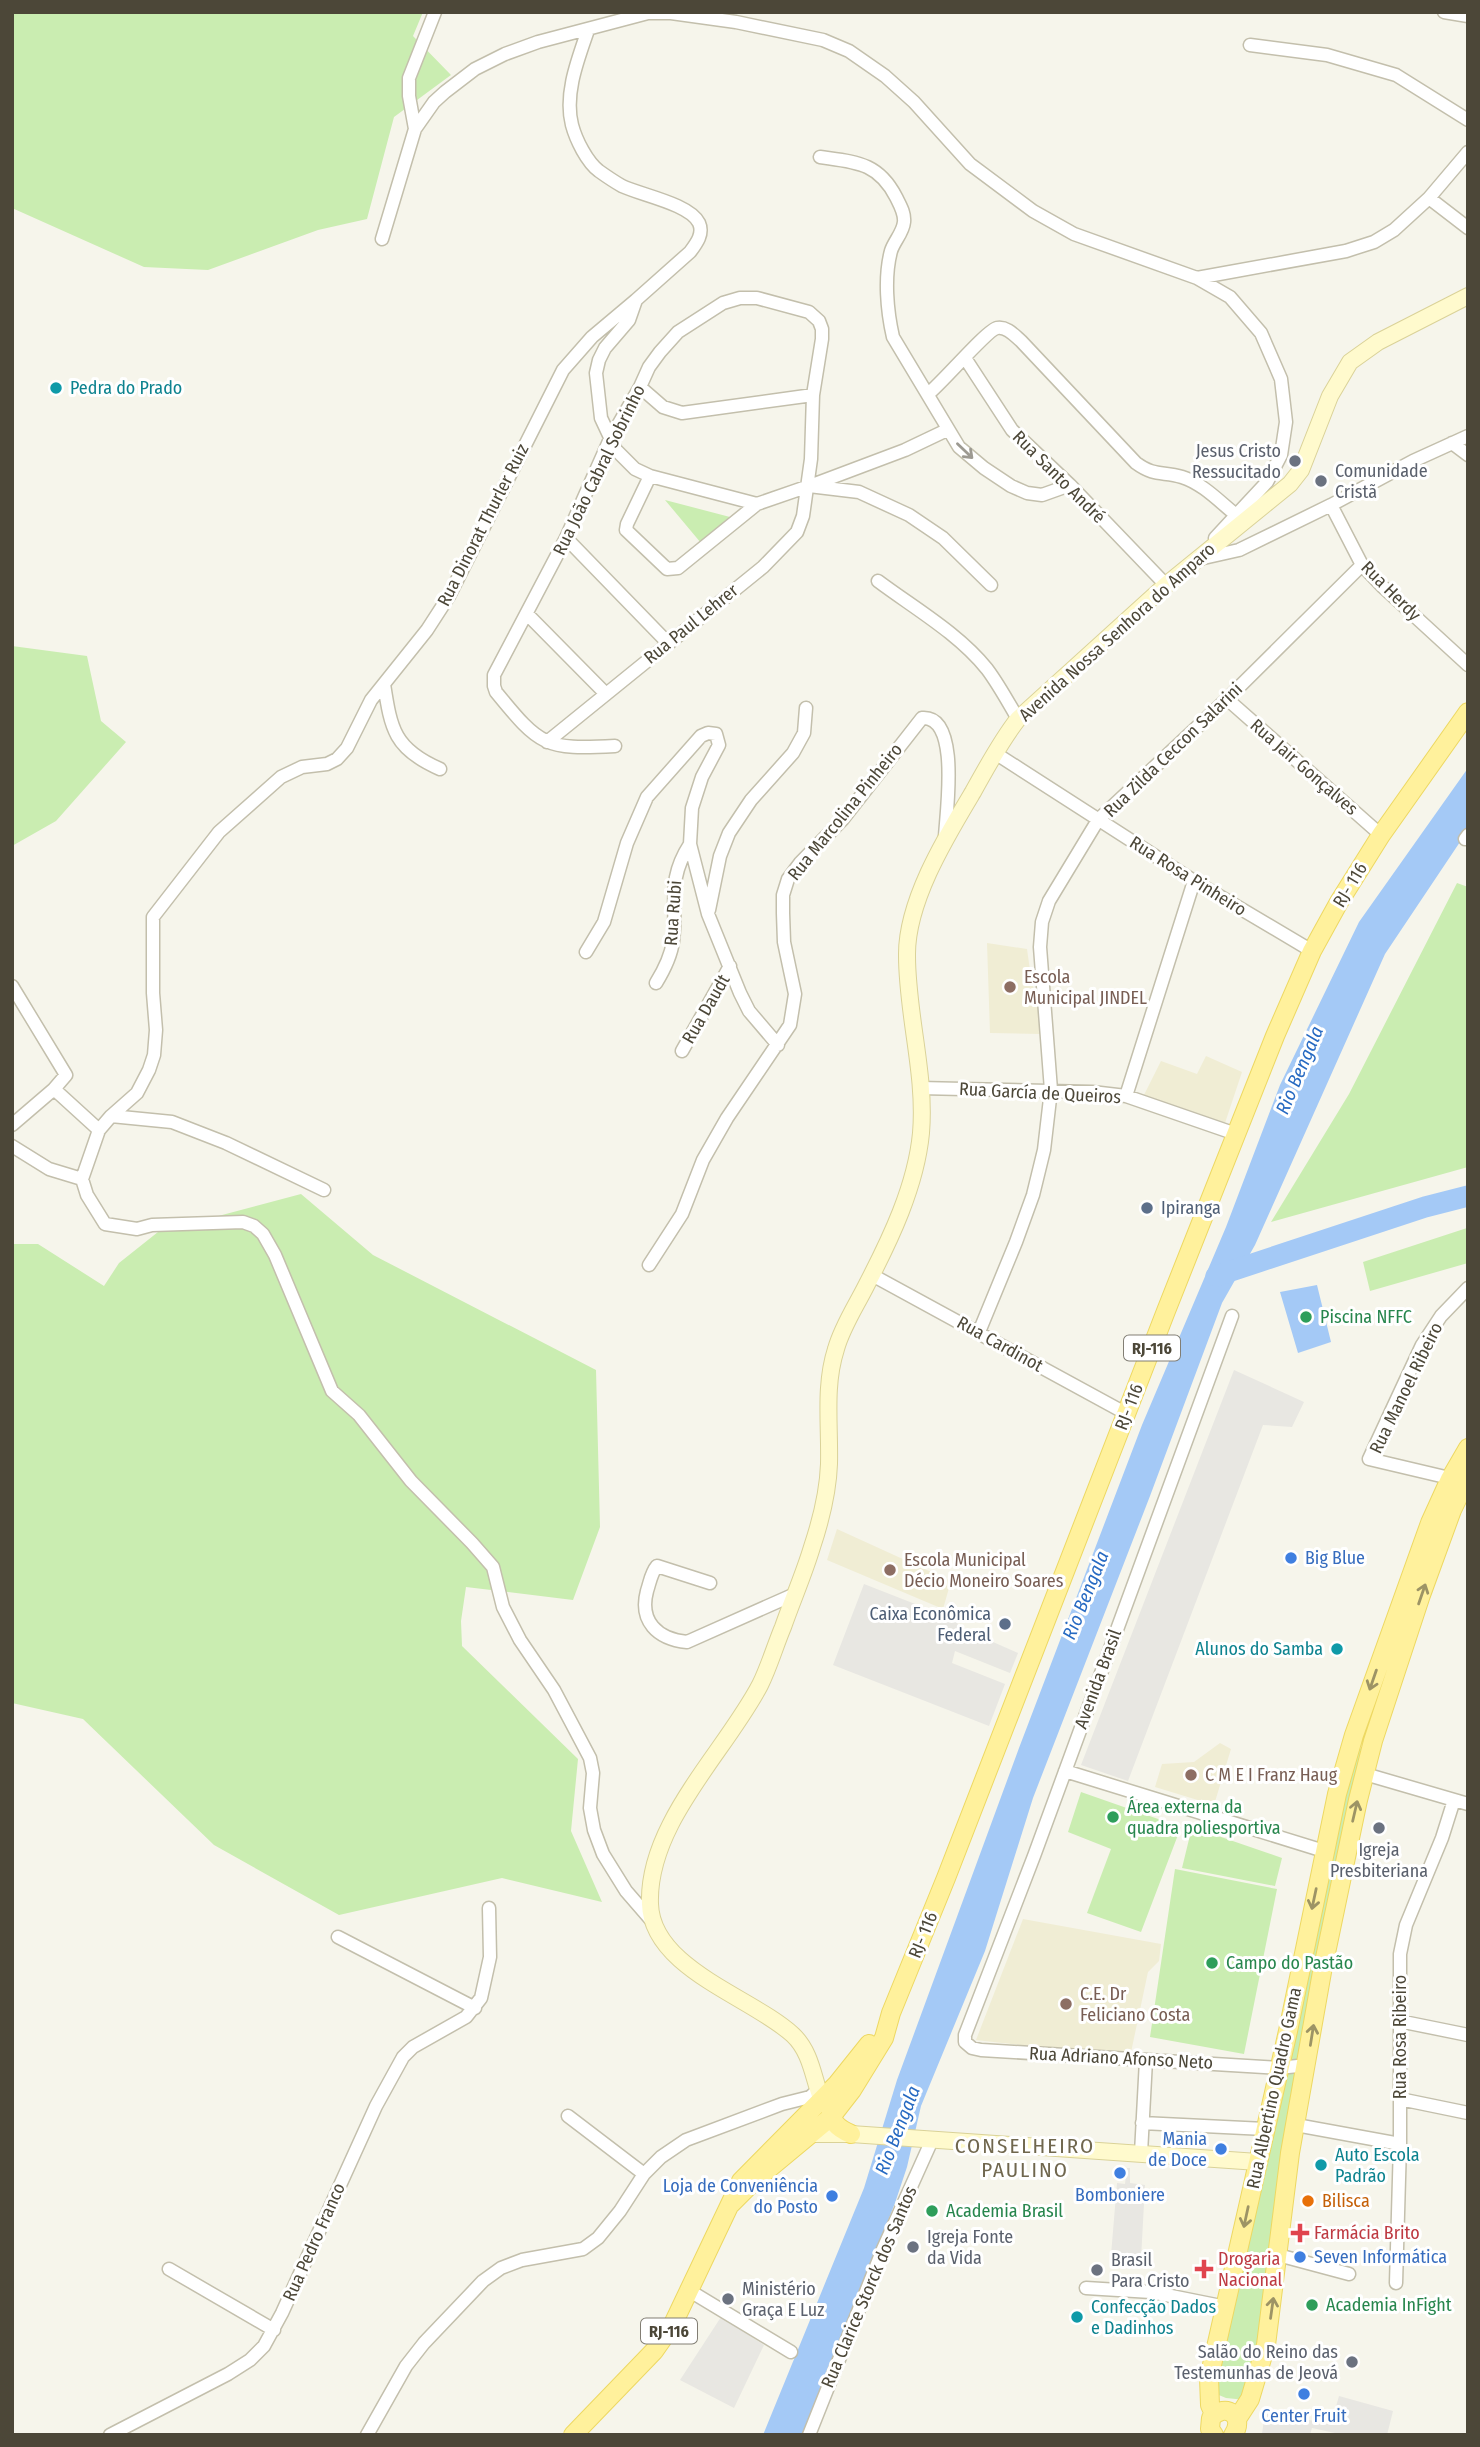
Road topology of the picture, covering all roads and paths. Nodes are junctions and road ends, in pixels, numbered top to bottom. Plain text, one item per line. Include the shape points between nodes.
1 (435, 12) edge
2 (1444, 12) edge
3 (1468, 16) edge
4 (588, 30) junction
5 (1250, 45) dead end
6 (1468, 120) edge
7 (415, 129) junction
8 (1468, 152) edge
9 (820, 157) dead end
10 (1429, 198) junction
11 (1468, 229) edge
12 (382, 239) dead end
13 (1198, 278) junction
14 (1468, 296) edge
15 (636, 300) junction
16 (965, 358) junction
17 (640, 387) junction
18 (928, 394) junction
19 (813, 395) junction
20 (947, 430) junction
21 (1468, 436) edge
22 (610, 439) junction
23 (1452, 443) junction
24 (1468, 455) edge
25 (650, 476) junction
26 (1070, 485) junction
27 (808, 486) junction
28 (757, 504) junction
29 (1331, 505) junction
30 (1236, 515) junction
31 (566, 538) junction
32 (1195, 560) junction
33 (1362, 565) junction
34 (877, 581) dead end
35 (990, 585) dead end
36 (1166, 585) junction
37 (527, 614) junction
38 (667, 642) junction
39 (1468, 665) edge
40 (384, 684) junction
41 (605, 693) junction
42 (1227, 699) junction
43 (806, 708) dead end
44 (1468, 712) edge
45 (1018, 719) junction
46 (547, 742) junction
47 (615, 746) dead end
48 (995, 753) junction
49 (440, 769) dead end
50 (1098, 821) junction
51 (1381, 835) junction
52 (945, 841) junction
53 (690, 844) junction
54 (1194, 881) junction
55 (708, 914) junction
56 (1312, 951) junction
57 (586, 952) dead end
58 (730, 966) junction
59 (656, 983) dead end
60 (12, 986) edge
61 (778, 1045) junction
62 (682, 1051) dead end
63 (920, 1088) junction
64 (54, 1089) junction
65 (1051, 1090) junction
66 (1126, 1096) junction
67 (111, 1116) junction
68 (12, 1125) edge
69 (99, 1130) junction
70 (1236, 1134) junction
71 (12, 1146) edge
72 (82, 1179) junction
73 (324, 1190) dead end
74 (649, 1265) dead end
75 (872, 1275) junction
76 (1468, 1288) edge
77 (1232, 1316) dead end
78 (979, 1332) junction
79 (1127, 1414) junction
80 (1468, 1448) edge
81 (1461, 1479) edge
82 (710, 1583) dead end
83 (795, 1594) junction
84 (1354, 1735) junction
85 (1373, 1741) junction
86 (1065, 1771) junction
87 (1365, 1774) junction
88 (1454, 1800) junction
89 (1468, 1804) edge
90 (1324, 1851) junction
91 (489, 1908) dead end
92 (652, 1921) junction
93 (338, 1937) dead end
94 (475, 2008) junction
95 (1399, 2021) junction
96 (1468, 2035) edge
97 (965, 2042) joint
98 (1146, 2060) junction
99 (1307, 2064) junction
100 (1279, 2068) junction
101 (845, 2087) junction
102 (820, 2094) junction
103 (1400, 2099) junction
104 (1468, 2113) edge
105 (568, 2116) dead end
106 (831, 2117) junction
107 (1143, 2123) junction
108 (1296, 2124) junction
109 (1265, 2129) junction
110 (811, 2134) junction
111 (857, 2134) junction
112 (926, 2140) junction
113 (1400, 2144) junction
114 (775, 2146) junction
115 (1141, 2153) junction
116 (1258, 2162) junction
117 (644, 2174) junction
118 (731, 2204) junction
119 (1278, 2255) junction
120 (169, 2269) dead end
121 (1349, 2274) dead end
122 (1396, 2283) dead end
123 (1086, 2288) dead end
124 (690, 2291) junction
125 (1226, 2307) junction
126 (274, 2330) junction
127 (791, 2351) dead end
128 (1208, 2388) junction
129 (1250, 2399) junction
130 (1210, 2427) edge
131 (1238, 2428) edge
132 (110, 2435) edge
133 (367, 2435) edge
134 (573, 2435) edge
135 (809, 2435) edge

1 - 7 street via 409,78
2 - 3 street
4 - 7 street via 516,50 475,69 434,102
4 - 13 street via 639,15 671,13 823,40 849,51 885,76 970,164 1033,211 1074,234
4 - 15 street, Rua Dinorat Thurler Ruiz via 571,97 572,125 581,148 597,170 622,186 692,214 700,224 700,235 690,252
5 - 6 street via 1327,55 1396,75
7 - 12 street
8 - 10 street
9 - 18 street via 872,168 887,182 901,208 904,225 888,271 890,324 893,337
10 - 11 street
10 - 13 street via 1374,242
13 - 30 street via 1230,297 1261,333 1281,379 1286,422 1281,455 1267,482
14 - 32 street, Avenida Nossa Senhora do Amparo via 1378,342 1350,362 1330,396 1301,470 1290,484
15 - 22 street, Rua Dinorat Thurler Ruiz via 629,320 605,348 596,373 601,418
15 - 40 street, Rua Dinorat Thurler Ruiz via 592,337 563,370 449,596
16 - 18 street
16 - 26 street, Rua Santo André via 1004,420
16 - 30 street via 991,331 998,327 1009,331 1136,463 1155,474 1183,477
17 - 19 street via 663,407 682,413
17 - 19 street, Rua João Cabral Sobrinho via 649,367 678,332 723,303 757,298 809,312 819,321 822,340
17 - 22 street, Rua João Cabral Sobrinho
18 - 20 street
19 - 27 street, Rua João Cabral Sobrinho
20 -> 26 street via 959,447 1011,486 1042,495
20 - 27 street
21 - 23 street
22 - 25 street via 621,457
22 - 31 street, Rua João Cabral Sobrinho
23 - 24 street
23 - 29 street
25 - 28 street
25 - 28 street via 626,530 667,569 678,568
26 - 36 street, Rua Santo André
27 - 28 street
27 - 35 street via 859,492 909,515 943,538
27 - 38 street, Rua Paul Lehrer via 797,531 762,567
29 - 32 street via 1239,550
29 - 33 street, Rua Herdy
30 - 32 street
31 - 37 street, Rua João Cabral Sobrinho
31 - 38 street
32 - 36 street, Avenida Nossa Senhora do Amparo
33 - 39 street, Rua Herdy
33 - 42 street, Rua Zilda Ceccon Salarini
34 - 45 street via 958,640 985,667
36 - 45 street, Avenida Nossa Senhora do Amparo
37 - 41 street
37 - 46 street, Rua João Cabral Sobrinho via 493,680 496,692 531,733
38 - 41 street, Rua Paul Lehrer
40 - 49 street via 396,735 415,755
40 - 67 street, Rua Dinorat Thurler Ruiz via 337,759 281,777 219,832 153,916 154,1055 144,1082 129,1103
41 - 46 street, Rua Paul Lehrer
42 - 50 street, Rua Zilda Ceccon Salarini
42 - 51 street, Rua Jair Gonçalves
43 - 55 street via 804,733 793,753 729,832
44 - 51 main road, RJ- 116 / RJ-116
45 - 48 street, Avenida Nossa Senhora do Amparo
46 - 47 street via 583,748
48 - 50 street, Rua Rosa Pinheiro
48 - 52 street, Avenida Nossa Senhora do Amparo
50 - 54 street, Rua Rosa Pinheiro
50 - 65 street, Rua Zilda Ceccon Salarini via 1049,901 1042,922
51 - 56 main road, RJ- 116 / RJ-116
52 - 61 street, Rua Marcolina Pinheiro via 946,738 937,722 927,718 919,721 843,819 788,879 783,895 784,942 795,994 790,1024
52 - 63 street, Avenida Nossa Senhora do Amparo via 922,889 906,954
53 - 55 street
53 - 57 street via 692,808 719,745 713,733 697,740 647,797 627,843 604,922
53 - 59 street, Rua Rubi via 676,868 673,940
54 - 56 street, Rua Rosa Pinheiro
54 - 66 street
55 - 58 street
56 - 70 main road, RJ- 116 / RJ-116
58 - 61 street via 749,1011
58 - 62 street, Rua Daudt
60 - 64 street via 66,1075
61 - 74 street, Rua Marcolina Pinheiro via 727,1118 703,1160 682,1214
63 - 65 street, Rua García de Queiros
63 - 75 street, Avenida Nossa Senhora do Amparo via 921,1133 914,1171
64 - 68 street
64 - 69 street
65 - 66 street, Rua García de Queiros
65 - 78 street, Rua Zilda Ceccon Salarini via 1044,1150 1032,1195
66 - 70 street, Rua García de Queiros
67 - 69 street
67 - 73 street via 172,1122
69 - 72 street
70 - 79 main road, RJ- 116 / RJ-116
71 - 72 street via 49,1169
72 - 92 street via 106,1224 137,1229 231,1221 254,1226 263,1234 332,1391 359,1415 411,1481 493,1567 520,1640 554,1690 590,1758 590,1808 603,1854
75 - 78 street, Rua Cardinot
75 - 83 street, Avenida Nossa Senhora do Amparo via 836,1345 828,1377 825,1504
76 - 81 street, Rua Manoel Ribeiro via 1422,1345 1369,1459
77 - 86 street, Avenida Brasil
78 - 79 street, Rua Cardinot
79 - 101 main road, RJ- 116 / RJ-116 via 891,2013
80 - 81 main road, Rua Albertino Quadro Gama
81 -> 84 main road, Rua Albertino Quadro Gama via 1430,1523
85 -> 81 main road, Rua Albertino Quadro Gama
82 - 83 street via 657,1566 643,1605 649,1623 687,1642
83 - 92 street, Avenida Nossa Senhora do Amparo via 762,1681 666,1835 652,1875
84 - 85 main road
84 - 90 main road, Rua Albertino Quadro Gama
85 - 87 main road, Rua Albertino Quadro Gama
86 - 90 street
86 - 97 street, Avenida Brasil
87 - 88 street
99 -> 87 main road, Rua Albertino Quadro Gama via 1340,1878
88 - 89 street
88 - 95 street, Rua Rosa Ribeiro via 1406,1925 1400,1954
90 -> 100 main road, Rua Albertino Quadro Gama
91 - 94 street via 490,1957
92 - 102 street via 667,1946 688,1966 797,2038 815,2070
93 - 94 street
94 - 126 street, Rua Pedro Franco via 402,2057
95 - 96 street
95 - 103 street, Rua Rosa Ribeiro
97 - 98 street, Rua Adriano Afonso Neto via 981,2050
98 - 100 street, Rua Adriano Afonso Neto
98 - 107 street
99 - 100 street, Rua Adriano Afonso Neto
99 - 108 main road, Rua Albertino Quadro Gama
100 - 109 main road, Rua Albertino Quadro Gama
101 - 102 main road, RJ- 116 / RJ-116
101 - 106 main road via 831,2096
101 - 111 main road
102 - 114 main road, RJ- 116 / RJ-116
102 - 117 street via 686,2140
103 - 104 street
103 - 113 street, Rua Rosa Ribeiro
105 - 117 street
106 - 110 main road, RJ-116
106 - 111 main road via 839,2129
107 - 109 street
107 - 115 street
108 - 113 street
108 - 119 main road, Rua Albertino Quadro Gama
109 - 116 main road, Rua Albertino Quadro Gama
110 - 111 street
110 - 114 main road via 790,2137
110 - 118 main road, RJ-116
111 - 112 street
112 - 115 street
112 - 135 street, Rua Clarice Storck dos Santos
113 - 122 street, Rua Rosa Ribeiro
114 - 118 main road, RJ- 116 / RJ-116 via 741,2181
115 - 116 street
116 -> 125 main road, Rua Albertino Quadro Gama
117 - 133 street via 620,2211 583,2249 522,2260 483,2281 406,2366
118 - 124 main road, RJ-116
119 - 121 street
129 -> 119 main road, Rua Albertino Quadro Gama via 1266,2345
120 - 126 street
123 - 125 street via 1151,2292
124 - 127 street
124 - 134 main road, RJ-116 via 654,2351
125 - 128 main road, Rua Albertino Quadro Gama
126 - 132 street, Rua Pedro Franco via 257,2353 228,2374
128 - 129 main road via 1226,2402
128 - 130 main road, Rua Albertino Quadro Gama
129 - 131 main road, Rua Albertino Quadro Gama
130 - 131 main road via 1227,2410

